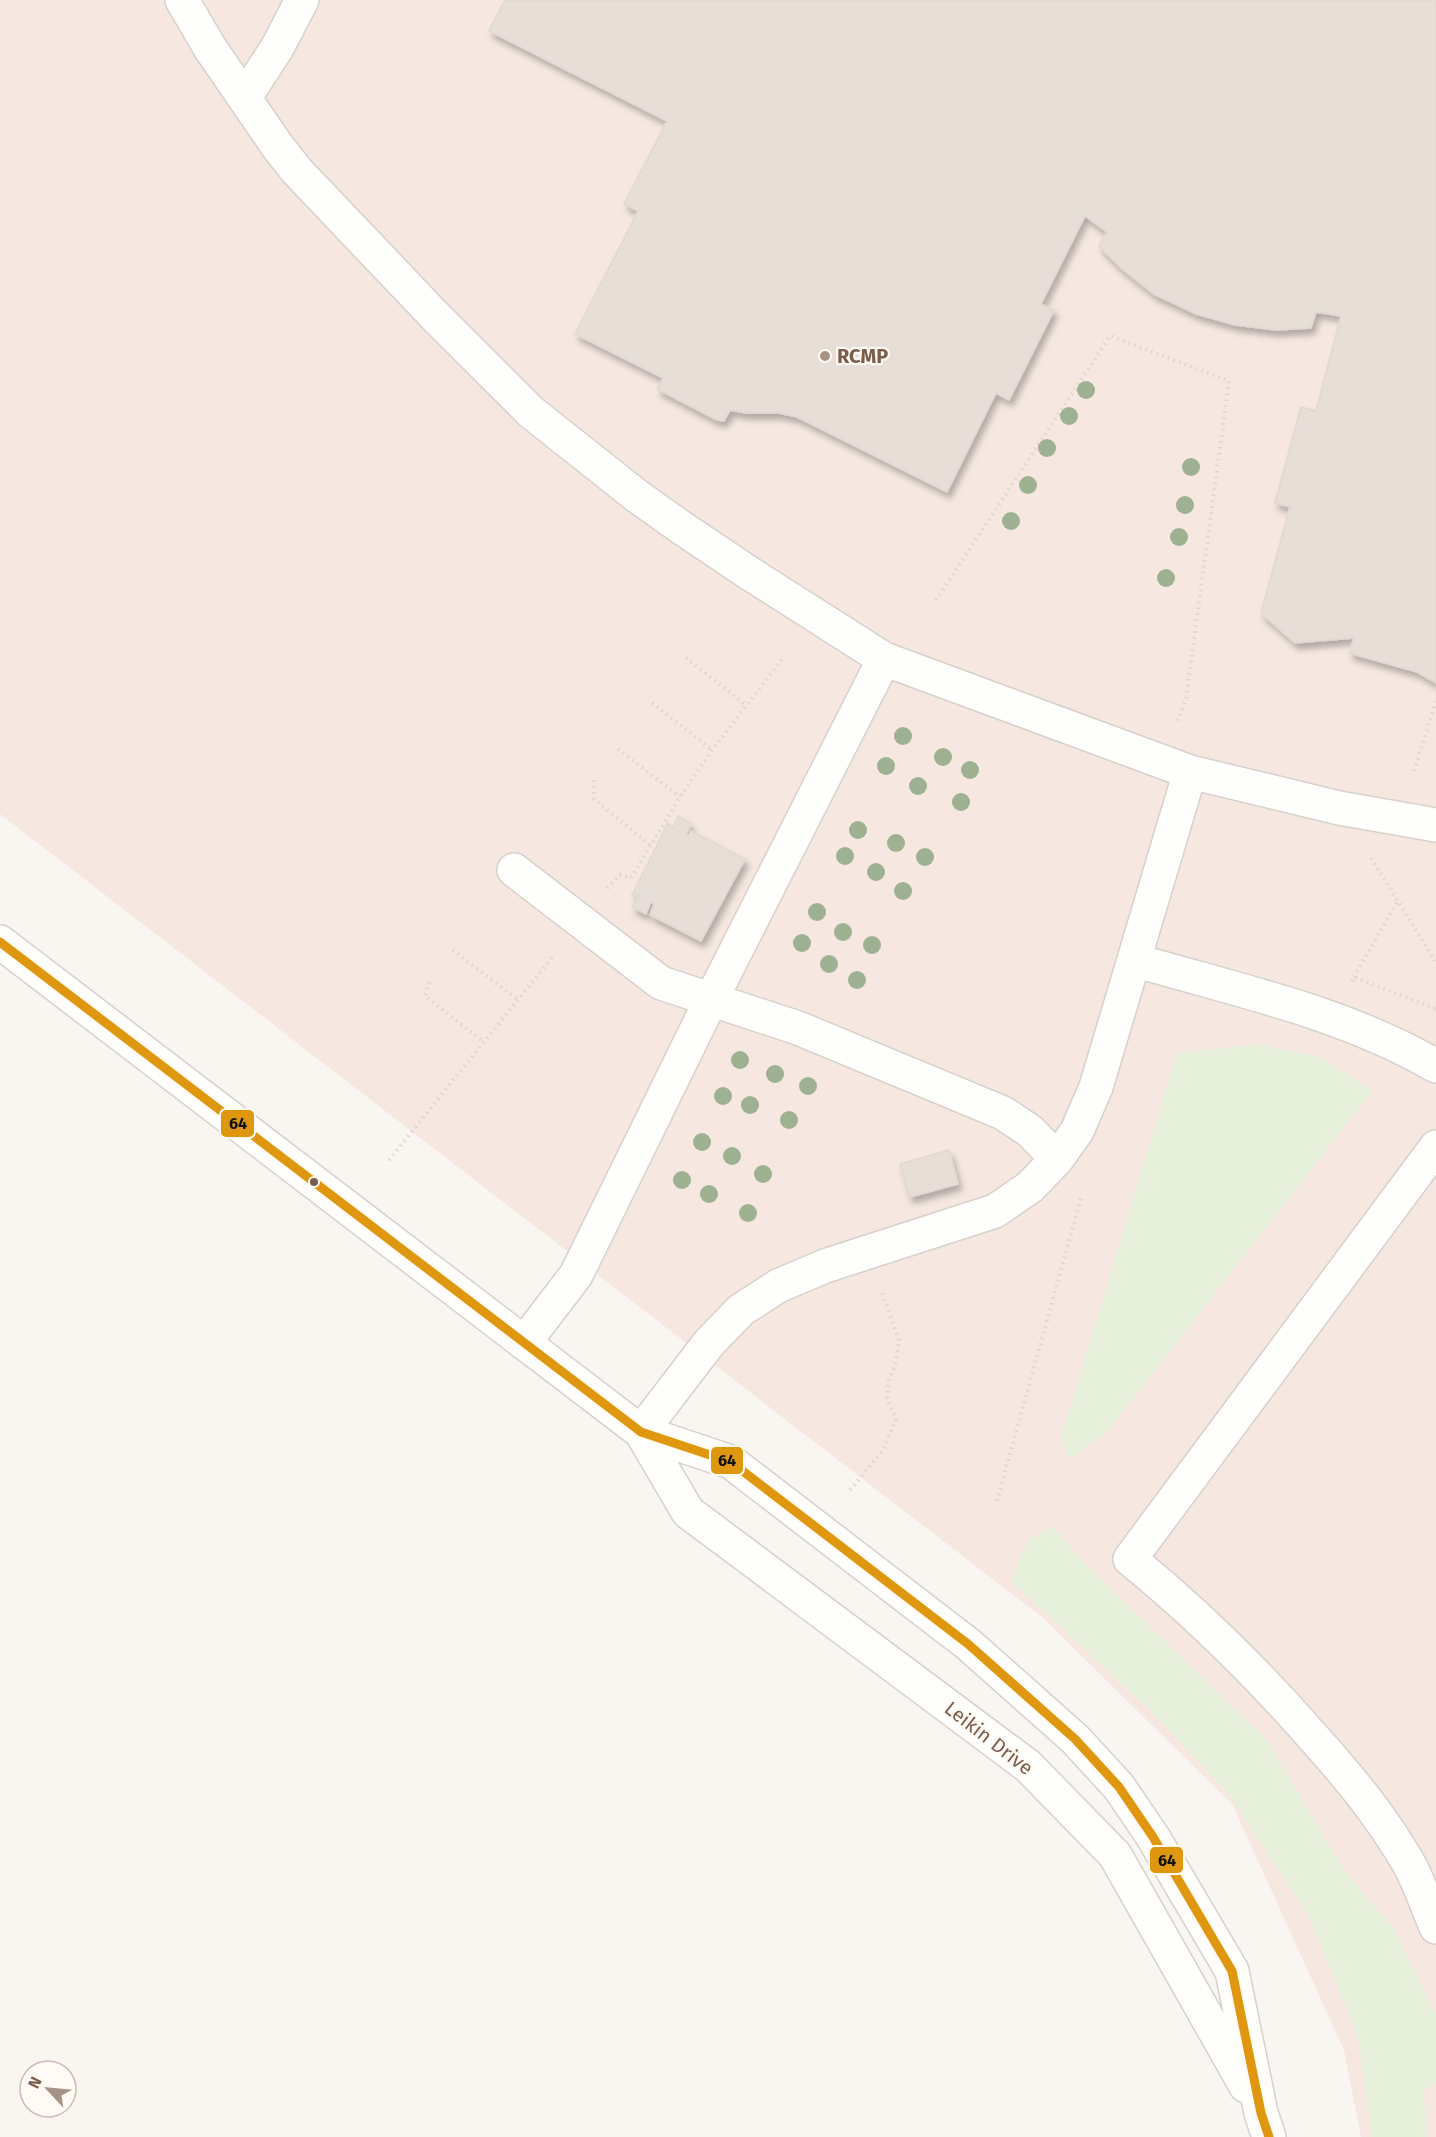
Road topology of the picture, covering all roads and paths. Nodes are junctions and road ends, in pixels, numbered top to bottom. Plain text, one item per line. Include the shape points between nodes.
1 (182, 0) edge
2 (302, 0) edge
3 (245, 97) junction
4 (936, 600) dead end
5 (784, 657) dead end
6 (686, 658) dead end
7 (884, 659) junction
8 (1436, 701) edge
9 (652, 703) dead end
10 (747, 705) junction
11 (618, 749) dead end
12 (712, 750) junction
13 (1176, 767) junction
14 (1414, 771) dead end
15 (594, 780) dead end
16 (680, 797) junction
17 (1436, 825) edge
18 (650, 845) junction
19 (1366, 849) dead end
20 (514, 870) dead end
21 (1398, 900) junction
22 (580, 922) junction
23 (0, 942) edge
24 (453, 950) dead end
25 (1134, 960) junction
26 (1436, 962) edge
27 (1354, 977) dead end
28 (429, 982) dead end
29 (712, 998) junction
30 (518, 1000) junction
31 (484, 1042) junction
32 (1436, 1066) edge
33 (1436, 1147) edge
34 (1057, 1159) junction
35 (389, 1160) dead end
36 (870, 1252) junction
37 (524, 1343) junction
38 (641, 1432) junction
39 (850, 1490) dead end
40 (997, 1501) dead end
41 (1436, 1927) edge
42 (1265, 2125) edge

1 - 3 street
2 - 3 street
3 - 7 street via 297,171 531,412 682,528
4 - 13 path via 1110,336 1229,381
5 - 10 path
6 - 10 path
7 - 13 street
7 - 29 street
8 - 14 path
9 - 12 path
10 - 12 path
11 - 16 path
12 - 16 path
13 - 17 street via 1339,808
13 - 25 street
15 - 18 path via 594,799
16 - 18 path
18 - 22 path via 632,878 620,875
19 - 21 path
20 - 22 street
21 - 26 path
21 - 27 path
22 - 29 street via 661,983
22 - 30 path
23 - 37 street, Leikin Drive
24 - 30 path
25 - 32 street via 1328,1016 1382,1037
25 - 34 street via 1096,1087 1077,1131
28 - 31 path via 426,996
29 - 34 street via 798,1028 1003,1113 1030,1131
29 - 37 street via 576,1275
30 - 31 path
31 - 35 path
33 - 41 street via 1131,1559 1176,1596 1280,1698 1353,1781 1410,1866
34 - 36 street via 1030,1187 995,1211
34 - 40 path via 1083,1190
36 - 38 street via 778,1286 741,1310 709,1343
36 - 39 path via 899,1340 886,1399 896,1419 883,1450
37 - 38 street, Leikin Drive
38 - 42 street, Leikin Drive via 688,1512 1028,1766 1115,1855
38 - 42 street, Leikin Drive via 731,1462 968,1644 1075,1739 1119,1786 1232,1971

